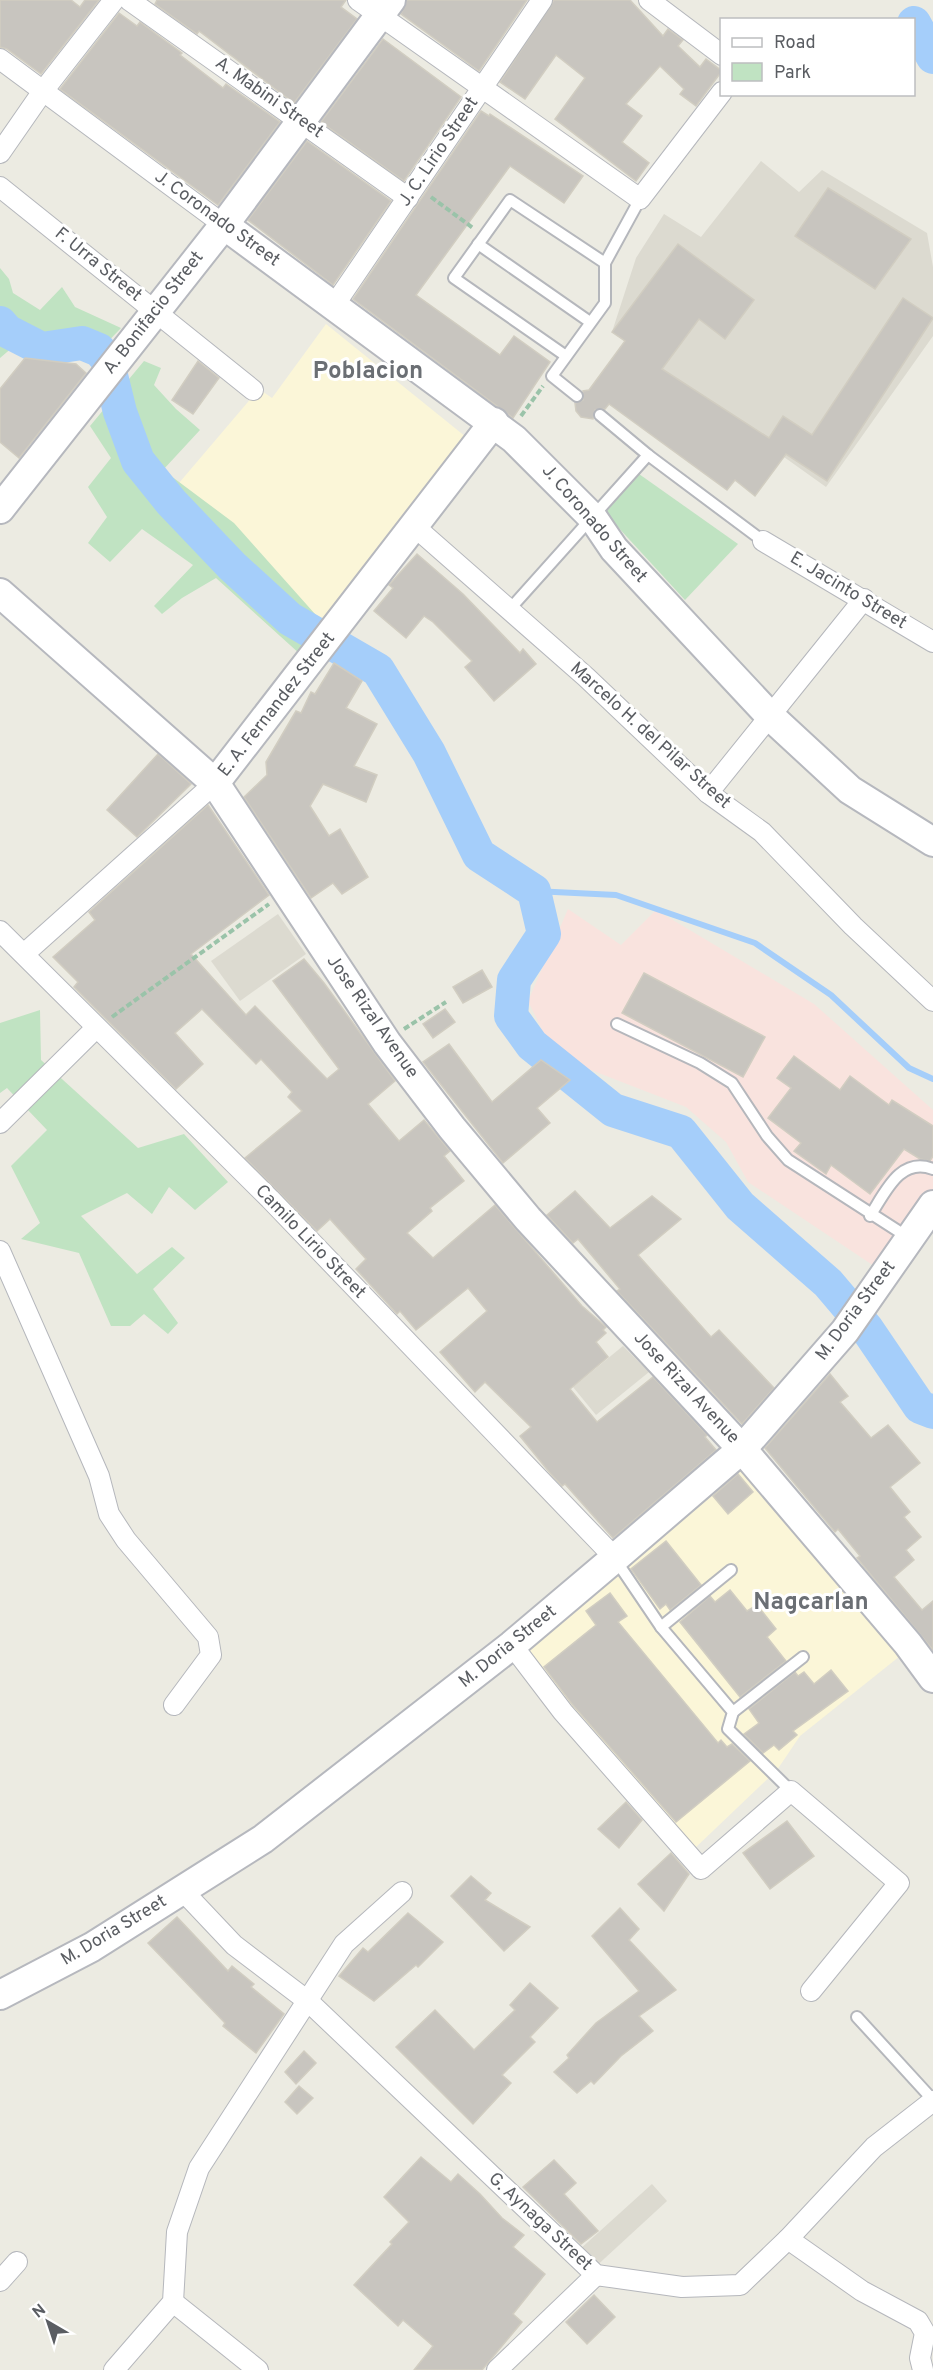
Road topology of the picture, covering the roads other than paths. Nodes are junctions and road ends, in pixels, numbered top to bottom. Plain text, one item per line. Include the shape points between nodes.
1 (114, 0) edge
2 (129, 0) edge
3 (542, 0) edge
4 (649, 0) edge
5 (376, 5) edge
6 (720, 53) edge
7 (0, 59) edge
8 (483, 87) junction
9 (43, 92) junction
10 (720, 95) edge
11 (300, 120) junction
12 (0, 153) edge
13 (0, 187) edge
14 (412, 192) junction
15 (640, 199) junction
16 (224, 225) junction
17 (481, 240) junction
18 (606, 262) junction
19 (335, 304) junction
20 (156, 312) junction
21 (590, 322) junction
22 (566, 356) junction
23 (253, 390) dead end
24 (577, 396) dead end
25 (600, 415) dead end
26 (501, 428) junction
27 (648, 455) junction
28 (0, 509) edge
29 (593, 518) junction
30 (414, 526) junction
31 (763, 541) joint
32 (0, 593) edge
33 (864, 599) junction
34 (509, 610) junction
35 (933, 642) edge
36 (770, 716) junction
37 (215, 783) junction
38 (708, 793) junction
39 (933, 842) edge
40 (0, 931) edge
41 (24, 954) junction
42 (933, 1001) edge
43 (617, 1024) dead end
44 (96, 1028) junction
45 (0, 1123) edge
46 (933, 1169) edge
47 (933, 1205) edge
48 (870, 1216) junction
49 (909, 1238) junction
50 (0, 1251) edge
51 (742, 1449) junction
52 (615, 1558) junction
53 (731, 1570) dead end
54 (661, 1627) junction
55 (512, 1645) junction
56 (804, 1656) dead end
57 (933, 1678) edge
58 (174, 1705) dead end
59 (733, 1712) junction
60 (791, 1791) junction
61 (182, 1890) junction
62 (402, 1892) dead end
63 (811, 1991) dead end
64 (0, 1995) edge
65 (309, 2002) junction
66 (857, 2017) dead end
67 (933, 2101) edge
68 (788, 2239) junction
69 (17, 2262) dead end
70 (596, 2275) junction
71 (0, 2281) edge
72 (173, 2302) junction
73 (114, 2370) edge
74 (258, 2370) edge
75 (497, 2370) edge
76 (924, 2370) edge

1 - 9 street
2 - 11 street, A. Mabini Street
3 - 8 street, J. C. Lirio Street
4 - 6 street
5 - 8 street
5 - 11 main road, A. Bonifacio Street
7 - 9 street, J. Coronado Street
8 - 14 street, J. C. Lirio Street
8 - 15 street
9 - 12 street
9 - 16 street, J. Coronado Street
10 - 15 street
11 - 14 street, A. Mabini Street
11 - 16 main road, A. Bonifacio Street
13 - 20 street, F. Urra Street
14 - 19 street, J. C. Lirio Street
15 - 18 lane
16 - 19 main road, J. Coronado Street
16 - 20 main road, A. Bonifacio Street
17 - 18 lane via 510,200
17 - 21 lane
17 - 22 lane via 454,278
18 - 21 lane via 605,303
19 - 26 main road, J. Coronado Street
20 - 23 street, F. Urra Street
20 - 28 main road, A. Bonifacio Street
21 - 22 lane
22 - 24 lane via 552,376
25 - 27 lane
26 - 29 main road, J. Coronado Street via 531,453
26 - 30 main road, E. A. Fernandez Street
27 - 29 lane
27 - 31 lane
29 - 34 lane
29 - 36 main road, J. Coronado Street via 614,549
30 - 34 street, Marcelo H. del Pilar Street
30 - 37 main road, E. A. Fernandez Street
31 - 33 street, E. Jacinto Street
32 - 37 main road, Jose Rizal Avenue
33 - 35 street, E. Jacinto Street
33 - 36 street
34 - 38 street, Marcelo H. del Pilar Street via 586,676
36 - 38 street
36 - 39 main road, J. Coronado Street via 850,790
37 - 41 street, E. A. Fernandez Street
37 - 51 main road, Jose Rizal Avenue via 387,1043 528,1219
38 - 42 street, Marcelo H. del Pilar Street via 762,832
40 - 41 street, Camilo Lirio Street
41 - 44 street, Camilo Lirio Street
43 - 48 lane via 700,1063 732,1083 788,1160
44 - 45 street
44 - 52 street, Camilo Lirio Street via 270,1199
46 - 48 lane via 906,1168
47 - 49 main road, M. Doria Street
48 - 49 lane
49 - 51 main road, M. Doria Street via 845,1331
50 - 58 street via 99,1476 109,1514 126,1540 208,1637 211,1655
51 - 52 main road, M. Doria Street
51 - 57 main road, Jose Rizal Avenue via 909,1644
52 - 54 lane
52 - 55 main road, M. Doria Street
53 - 54 lane
54 - 59 lane
55 - 60 street via 563,1712 701,1869
55 - 61 main road, M. Doria Street via 263,1839
56 - 59 lane
59 - 60 lane via 728,1729
60 - 63 street via 899,1882
61 - 64 main road, M. Doria Street via 92,1947
61 - 65 street, G. Aynaga Street via 234,1945
62 - 65 street via 344,1944
65 - 70 street, G. Aynaga Street
65 - 72 street via 199,2168 177,2232
66 - 67 lane
67 - 68 street, G. Aynaga Street via 874,2146
68 - 70 street, G. Aynaga Street via 740,2285 682,2288
68 - 76 street via 861,2291 918,2321 925,2332 920,2358
69 - 71 street
70 - 75 street
72 - 73 street
72 - 74 street

